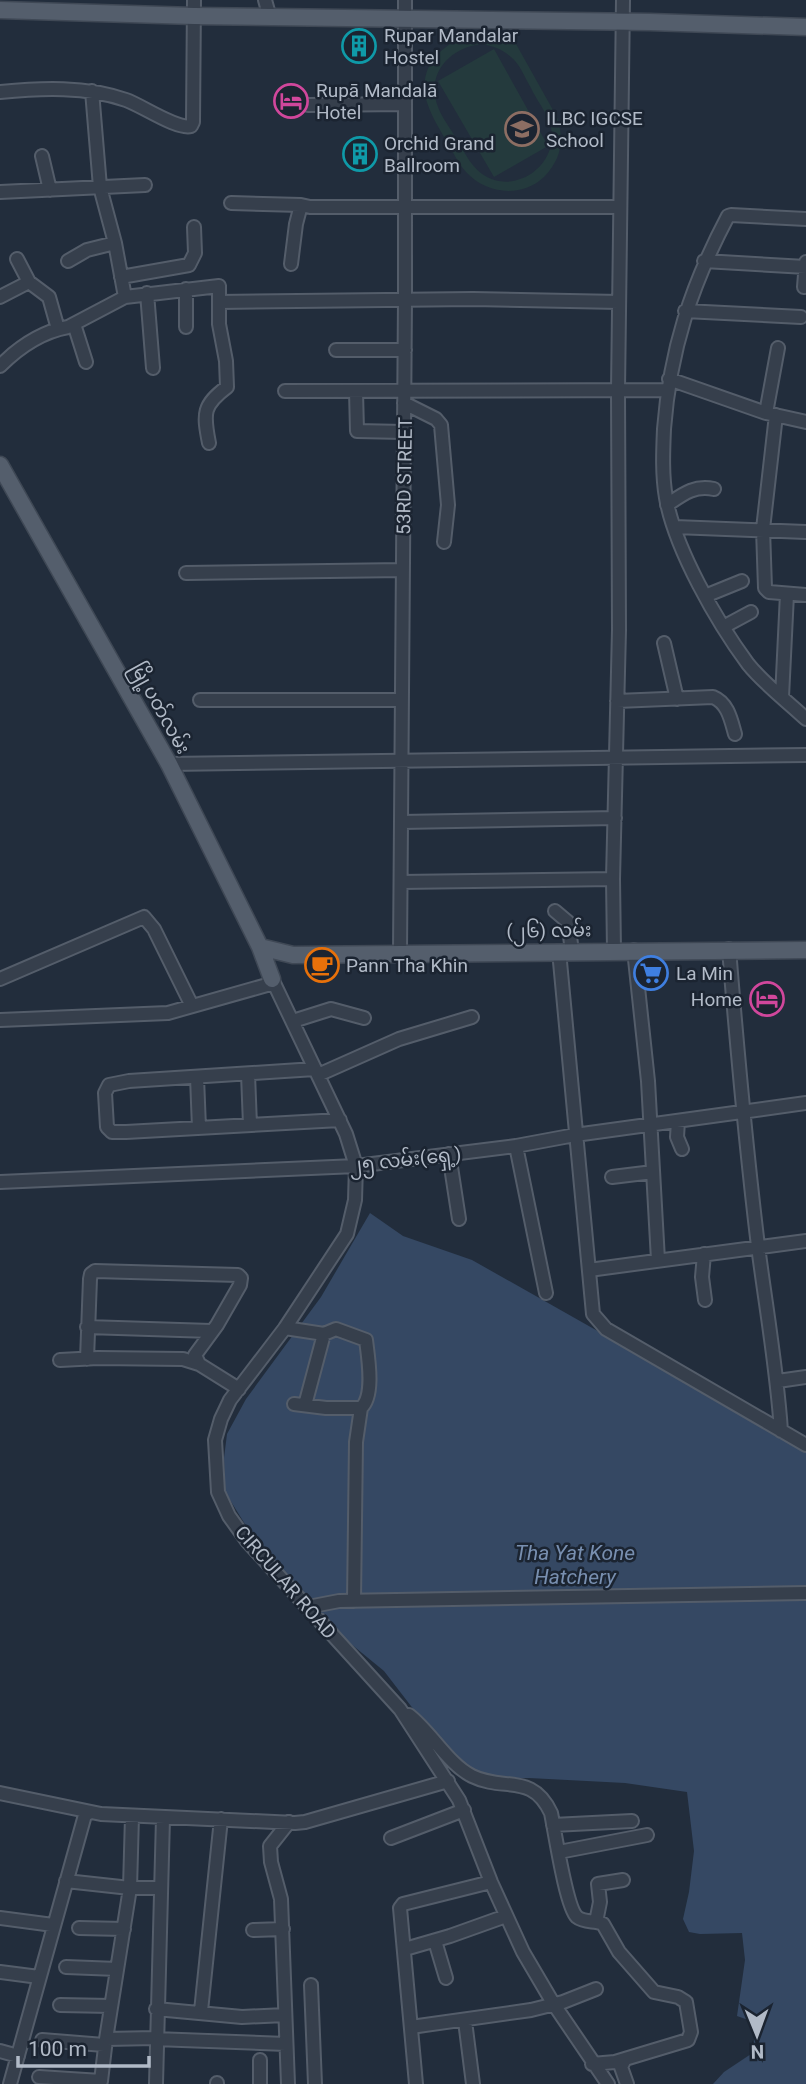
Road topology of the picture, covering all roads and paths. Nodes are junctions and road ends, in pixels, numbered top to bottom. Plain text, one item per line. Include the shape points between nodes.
1 (265, 0) edge
2 (405, 0) edge
3 (623, 0) edge
4 (194, 8) edge
5 (0, 10) edge
6 (270, 18) junction
7 (404, 20) junction
8 (622, 22) junction
9 (806, 27) edge
10 (92, 91) junction
11 (0, 92) edge
12 (405, 104) junction
13 (308, 105) dead end
14 (43, 156) dead end
15 (145, 185) dead end
16 (100, 187) junction
17 (50, 190) junction
18 (0, 192) edge
19 (230, 203) dead end
20 (301, 205) junction
21 (405, 206) junction
22 (621, 207) junction
23 (806, 219) edge
24 (194, 227) dead end
25 (115, 243) junction
26 (18, 260) dead end
27 (68, 261) dead end
28 (704, 261) junction
29 (291, 264) dead end
30 (806, 265) edge
31 (121, 277) junction
32 (29, 282) junction
33 (804, 287) dead end
34 (186, 289) junction
35 (147, 293) junction
36 (0, 297) edge
37 (125, 298) junction
38 (405, 299) junction
39 (219, 302) junction
40 (620, 302) junction
41 (685, 311) junction
42 (802, 317) dead end
43 (74, 324) junction
44 (186, 327) dead end
45 (58, 329) junction
46 (778, 348) dead end
47 (336, 350) dead end
48 (405, 350) junction
49 (86, 362) dead end
50 (0, 366) edge
51 (153, 368) dead end
52 (668, 384) junction
53 (618, 390) junction
54 (285, 391) dead end
55 (356, 391) junction
56 (405, 397) junction
57 (771, 414) junction
58 (806, 422) edge
59 (404, 432) junction
60 (209, 443) dead end
61 (0, 465) edge
62 (714, 489) dead end
63 (667, 505) junction
64 (675, 527) junction
65 (763, 529) junction
66 (806, 531) edge
67 (444, 542) dead end
68 (403, 570) junction
69 (186, 573) dead end
70 (741, 581) dead end
71 (787, 594) junction
72 (806, 595) edge
73 (705, 596) junction
74 (752, 616) dead end
75 (727, 630) junction
76 (664, 643) dead end
77 (782, 697) junction
78 (401, 699) junction
79 (677, 699) junction
80 (200, 700) dead end
81 (617, 701) junction
82 (806, 719) edge
83 (735, 734) dead end
84 (806, 755) edge
85 (614, 756) junction
86 (402, 761) junction
87 (169, 764) junction
88 (615, 818) junction
89 (401, 822) junction
90 (613, 879) junction
91 (401, 882) junction
92 (555, 911) dead end
93 (260, 947) junction
94 (729, 949) junction
95 (634, 950) junction
96 (806, 950) edge
97 (566, 951) junction
98 (614, 951) junction
99 (400, 953) junction
100 (293, 955) junction
101 (0, 979) edge
102 (273, 981) junction
103 (192, 1006) junction
104 (472, 1017) dead end
105 (364, 1018) dead end
106 (0, 1020) edge
107 (293, 1021) junction
108 (316, 1072) junction
109 (248, 1074) junction
110 (197, 1077) junction
111 (806, 1103) edge
112 (743, 1111) junction
113 (340, 1120) junction
114 (678, 1121) junction
115 (250, 1125) junction
116 (651, 1125) junction
117 (199, 1128) junction
118 (575, 1135) junction
119 (516, 1146) junction
120 (682, 1149) dead end
121 (449, 1154) junction
122 (356, 1166) junction
123 (653, 1172) junction
124 (611, 1177) dead end
125 (0, 1182) edge
126 (459, 1219) dead end
127 (806, 1241) edge
128 (758, 1247) junction
129 (704, 1254) junction
130 (658, 1260) junction
131 (589, 1270) junction
132 (546, 1293) dead end
133 (705, 1300) dead end
134 (87, 1327) junction
135 (285, 1328) junction
136 (211, 1331) junction
137 (324, 1334) junction
138 (86, 1359) junction
139 (60, 1360) dead end
140 (200, 1364) junction
141 (806, 1377) edge
142 (778, 1381) junction
143 (239, 1389) junction
144 (361, 1408) junction
145 (781, 1431) junction
146 (806, 1445) edge
147 (806, 1593) edge
148 (354, 1601) junction
149 (308, 1607) junction
150 (400, 1709) junction
151 (448, 1781) junction
152 (0, 1793) edge
153 (464, 1810) junction
154 (95, 1813) junction
155 (132, 1816) junction
156 (163, 1818) junction
157 (221, 1819) junction
158 (632, 1821) dead end
159 (289, 1822) junction
160 (554, 1825) junction
161 (647, 1835) dead end
162 (391, 1838) dead end
163 (559, 1852) junction
164 (623, 1880) dead end
165 (74, 1882) junction
166 (491, 1882) junction
167 (130, 1888) junction
168 (160, 1888) junction
169 (506, 1916) junction
170 (0, 1918) edge
171 (596, 1922) junction
172 (53, 1925) junction
173 (79, 1928) dead end
174 (124, 1929) junction
175 (283, 1929) junction
176 (253, 1930) dead end
177 (435, 1941) junction
178 (405, 1949) junction
179 (66, 1967) dead end
180 (117, 1969) junction
181 (0, 1972) edge
182 (39, 1977) junction
183 (446, 1978) dead end
184 (311, 1985) dead end
185 (596, 1989) dead end
186 (553, 2003) junction
187 (60, 2005) dead end
188 (111, 2006) junction
189 (156, 2008) junction
190 (201, 2011) junction
191 (285, 2015) junction
192 (466, 2021) junction
193 (411, 2027) junction
194 (155, 2039) junction
195 (42, 2040) dead end
196 (105, 2042) junction
197 (286, 2044) junction
198 (0, 2051) edge
199 (18, 2056) junction
200 (625, 2059) junction
201 (260, 2060) dead end
202 (592, 2064) junction
203 (39, 2077) dead end
204 (10, 2084) edge
205 (156, 2084) edge
206 (260, 2084) edge
207 (288, 2084) edge
208 (315, 2084) edge
209 (416, 2084) edge
210 (472, 2084) edge
211 (608, 2084) edge
212 (627, 2084) edge

1 - 6 street
2 - 7 street, 53RD STREET
3 - 8 street
4 - 5 main road
4 - 6 main road
4 - 10 street via 191,127 177,125 129,100
6 - 7 main road
7 - 8 main road
7 - 12 street, 53RD STREET
8 - 9 main road
8 - 22 street
10 - 11 street
10 - 16 street
12 - 13 street
12 - 21 street, 53RD STREET
14 - 17 street
15 - 16 street
16 - 17 street
16 - 25 street
17 - 18 street
19 - 20 street
20 - 21 street
20 - 29 street
21 - 22 street
21 - 38 street, 53RD STREET
22 - 40 street
23 - 28 street via 728,216
24 - 31 street via 195,253 189,265
25 - 27 street
25 - 31 street
26 - 32 street
28 - 30 street
28 - 41 street
30 - 33 street
31 - 37 street
32 - 36 street
32 - 45 street via 49,297
34 - 35 street
34 - 39 street via 219,286
34 - 44 street
35 - 37 street
35 - 51 street
37 - 43 street
38 - 39 street
38 - 40 street
38 - 48 street, 53RD STREET
39 - 60 street via 228,387 206,409
40 - 53 street
41 - 42 street
41 - 52 street
43 - 45 street
43 - 49 street
45 - 50 street via 24,345
46 - 57 street
47 - 48 street
48 - 56 street, 53RD STREET
52 - 53 street
52 - 57 street
52 - 63 street via 663,469
53 - 56 street
53 - 81 street
54 - 55 street
55 - 56 street
55 - 59 street via 357,431
56 - 59 street, 53RD STREET
56 - 67 street via 440,425 448,505
57 - 58 street
57 - 65 street
59 - 68 street, 53RD STREET
61 - 87 main road, မြို့ပတ်လမ်း
62 - 63 street via 692,489
63 - 64 street
64 - 65 street
64 - 73 street
65 - 66 street
65 - 71 street via 766,591
68 - 69 street
68 - 78 street, 53RD STREET
70 - 73 street
71 - 72 street
71 - 77 street
73 - 75 street
74 - 75 street
75 - 77 street via 749,664
76 - 79 street
77 - 82 street
78 - 80 street
78 - 86 street, 53RD STREET
79 - 81 street
79 - 83 street via 718,699 730,715
81 - 85 street
84 - 85 street
85 - 86 street
85 - 88 street
86 - 87 street
86 - 89 street, 53RD STREET
87 - 93 main road, မြို့ပတ်လမ်း
88 - 89 street
88 - 90 street
89 - 91 street, 53RD STREET
90 - 91 street
90 - 98 street
91 - 99 street, 53RD STREET
92 - 97 street via 568,922
93 - 100 main road, (၂၆) လမ်း
93 - 102 main road, မြို့ပတ်လမ်း
94 - 95 main road, (၂၆) လမ်း
94 - 96 main road, (၂၆) လမ်း
94 - 112 street
95 - 98 main road, (၂၆) လမ်း
95 - 116 street
97 - 98 main road, (၂၆) လမ်း
97 - 99 main road, (၂၆) လမ်း
97 - 118 street
99 - 100 main road, (၂၆) လမ်း
100 - 102 main road via 281,963
101 - 103 street via 144,917
102 - 103 street
102 - 107 street, CIRCULAR ROAD
103 - 106 street via 151,1014
104 - 108 street via 399,1039
105 - 107 street via 331,1009
107 - 108 street, CIRCULAR ROAD
108 - 109 street
108 - 113 street, CIRCULAR ROAD
109 - 110 street
109 - 115 street
110 - 117 street
110 - 117 street via 109,1084 105,1118 112,1132
111 - 112 street, ၂၅ လမ်း(ရှေ့)
112 - 114 street, ၂၅ လမ်း(ရှေ့)
112 - 128 street
113 - 115 street
113 - 122 street, CIRCULAR ROAD
114 - 116 street, ၂၅ လမ်း(ရှေ့)
114 - 120 street
115 - 117 street
116 - 118 street, ၂၅ လမ်း(ရှေ့)
116 - 123 street
118 - 119 street, ၂၅ လမ်း(ရှေ့)
118 - 131 street
119 - 121 street, ၂၅ လမ်း(ရှေ့)
119 - 132 street
121 - 122 street, ၂၅ လမ်း(ရှေ့)
121 - 126 street
122 - 125 street, ၂၅ လမ်း(ရှေ့)
122 - 135 street, CIRCULAR ROAD via 347,1234
123 - 124 street
123 - 130 street
127 - 128 street
128 - 129 street
128 - 142 street
129 - 130 street
129 - 133 street
130 - 131 street
131 - 145 street via 593,1314 606,1329
134 - 136 street
134 - 136 street via 90,1275 95,1271 238,1275 240,1285
134 - 138 street
135 - 137 street
135 - 143 street, CIRCULAR ROAD
136 - 140 street via 195,1355
137 - 144 street via 336,1329 366,1340 368,1401
137 - 144 street via 299,1404
138 - 139 street
138 - 140 street via 183,1359
140 - 143 street
141 - 142 street
142 - 145 street
143 - 149 street, CIRCULAR ROAD via 221,1419 215,1440 218,1492 247,1541
144 - 148 street via 356,1442
145 - 146 street
147 - 148 street
148 - 149 street
149 - 150 street, CIRCULAR ROAD
150 - 151 street, CIRCULAR ROAD
150 - 160 street via 469,1774 535,1790 546,1802
151 - 153 street, CIRCULAR ROAD
151 - 159 street via 305,1822
152 - 154 street
153 - 162 street
153 - 166 street, CIRCULAR ROAD
154 - 155 street
154 - 165 street via 85,1815
155 - 156 street
155 - 167 street
156 - 157 street
156 - 168 street
157 - 159 street
157 - 190 street
158 - 160 street
159 - 175 street via 270,1846
160 - 163 street
161 - 163 street
163 - 171 street via 569,1901 580,1919
164 - 171 street via 598,1885
165 - 167 street
165 - 172 street
166 - 169 street, CIRCULAR ROAD
166 - 178 street via 403,1904
167 - 168 street
167 - 174 street
168 - 189 street
169 - 177 street
169 - 186 street, CIRCULAR ROAD
170 - 172 street
171 - 200 street via 603,1924 623,1957 654,1992 683,1999 688,2007 688,2040
172 - 182 street
173 - 174 street
174 - 180 street
175 - 176 street
175 - 191 street
177 - 178 street
177 - 183 street
178 - 193 street
179 - 180 street
180 - 188 street
181 - 182 street
182 - 199 street
184 - 208 street
185 - 186 street
186 - 192 street
186 - 202 street, CIRCULAR ROAD
187 - 188 street
188 - 196 street
189 - 190 street
189 - 194 street
190 - 191 street via 242,2017
191 - 197 street
192 - 193 street
192 - 210 street
193 - 209 street
194 - 196 street
194 - 197 street
194 - 205 street
195 - 196 street
196 - 203 street via 101,2081
197 - 207 street
198 - 199 street
199 - 204 street
200 - 202 street
200 - 212 street via 621,2067
201 - 206 street
202 - 211 street, CIRCULAR ROAD

